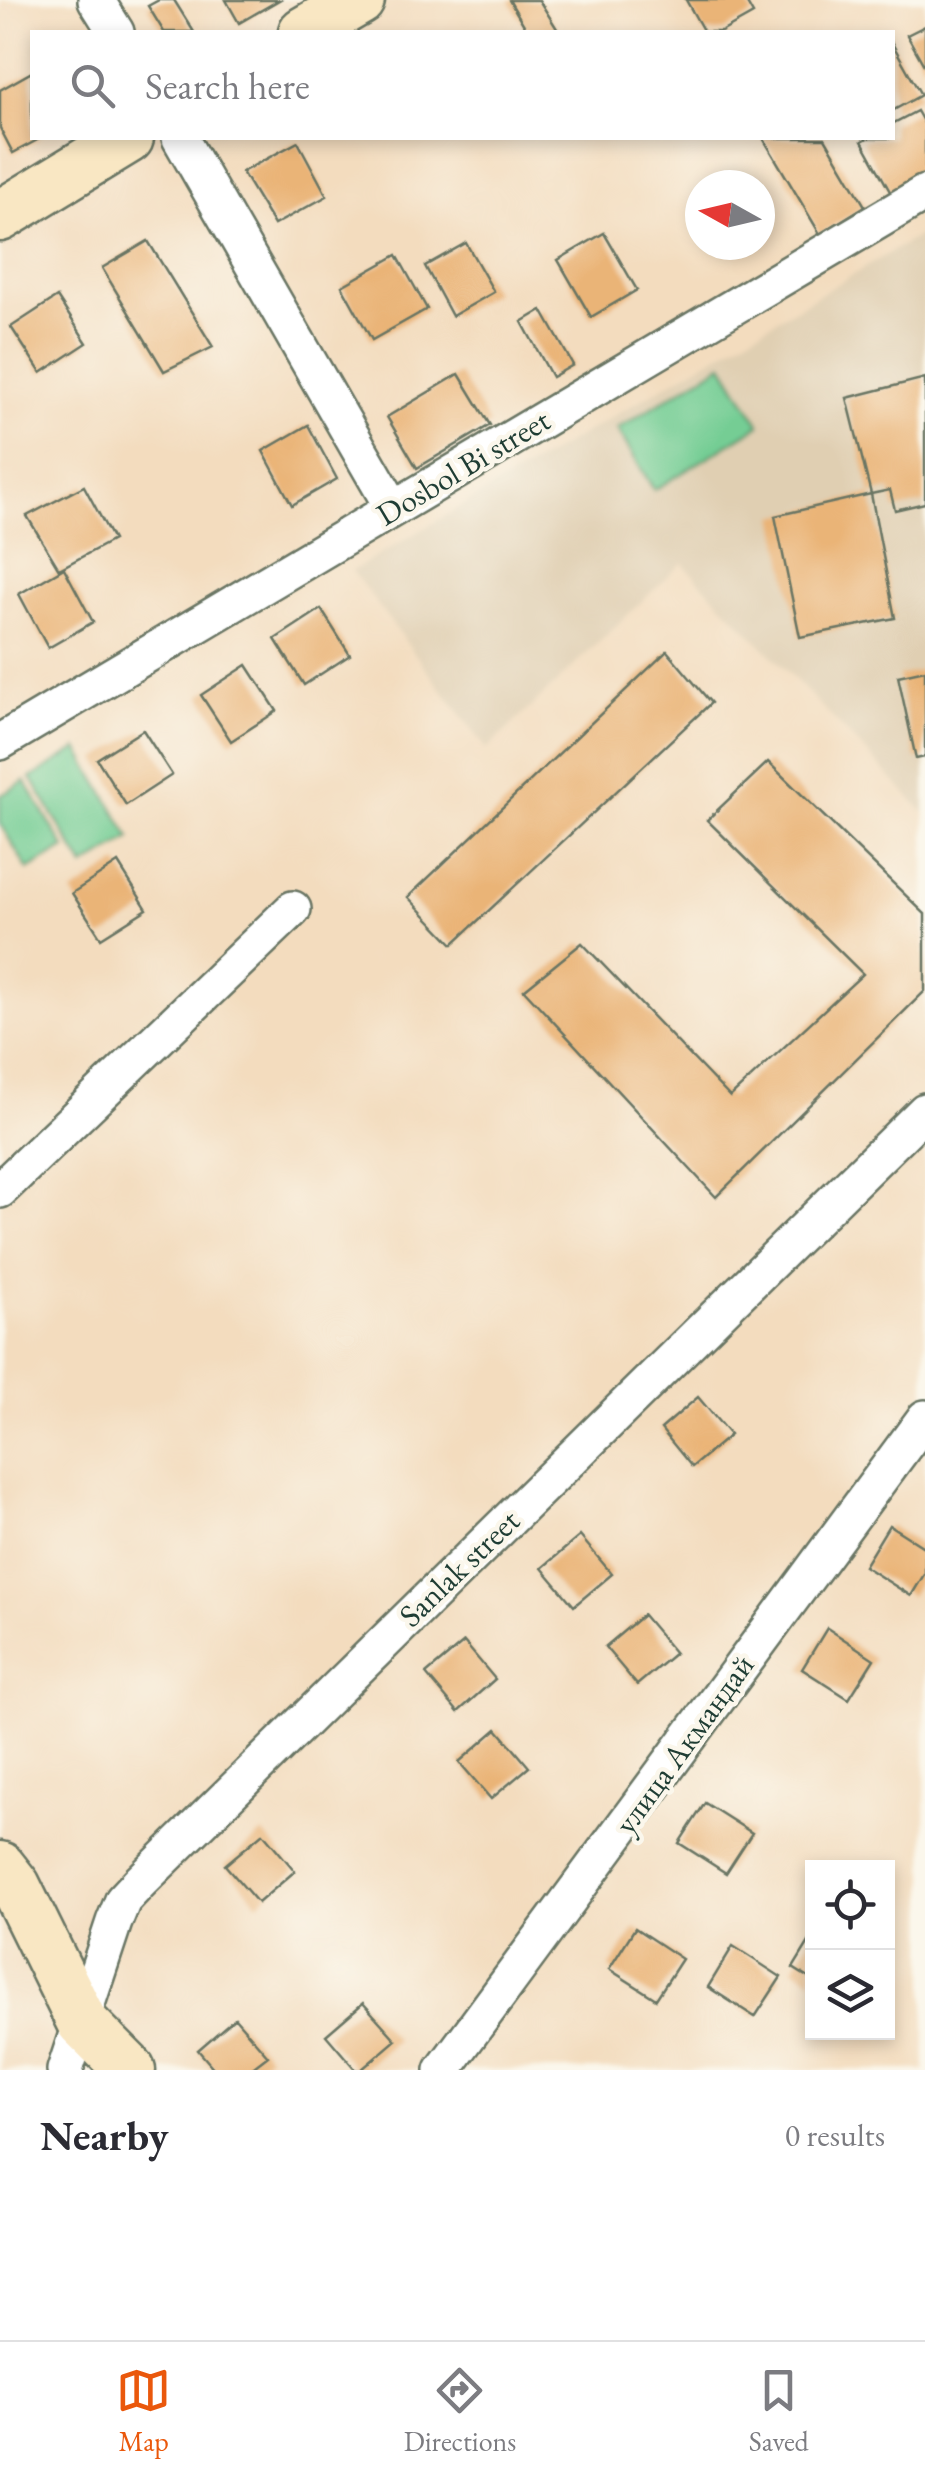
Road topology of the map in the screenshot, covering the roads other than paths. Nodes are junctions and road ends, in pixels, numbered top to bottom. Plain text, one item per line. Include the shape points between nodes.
1 (96, 0) edge
2 (359, 0) edge
3 (115, 30) edge
4 (307, 30) edge
5 (125, 140) edge
6 (181, 140) edge
7 (925, 193) edge
8 (0, 216) edge
9 (394, 508) junction
10 (0, 742) edge
11 (293, 909) dead end
12 (925, 1111) edge
13 (0, 1190) edge
14 (925, 1418) edge
15 (0, 1866) edge
16 (82, 2022) junction
17 (64, 2070) edge
18 (130, 2070) edge
19 (443, 2070) edge

1 - 3 street
2 - 4 street
5 - 8 street
6 - 9 street
7 - 9 street, Dosbol Bi street
9 - 10 street, Dosbol Bi street
11 - 13 street
12 - 16 street, Sanlak street via 123,1900
14 - 19 street, улица Акмандай
15 - 16 street
16 - 17 street, Sanlak street
16 - 18 street

